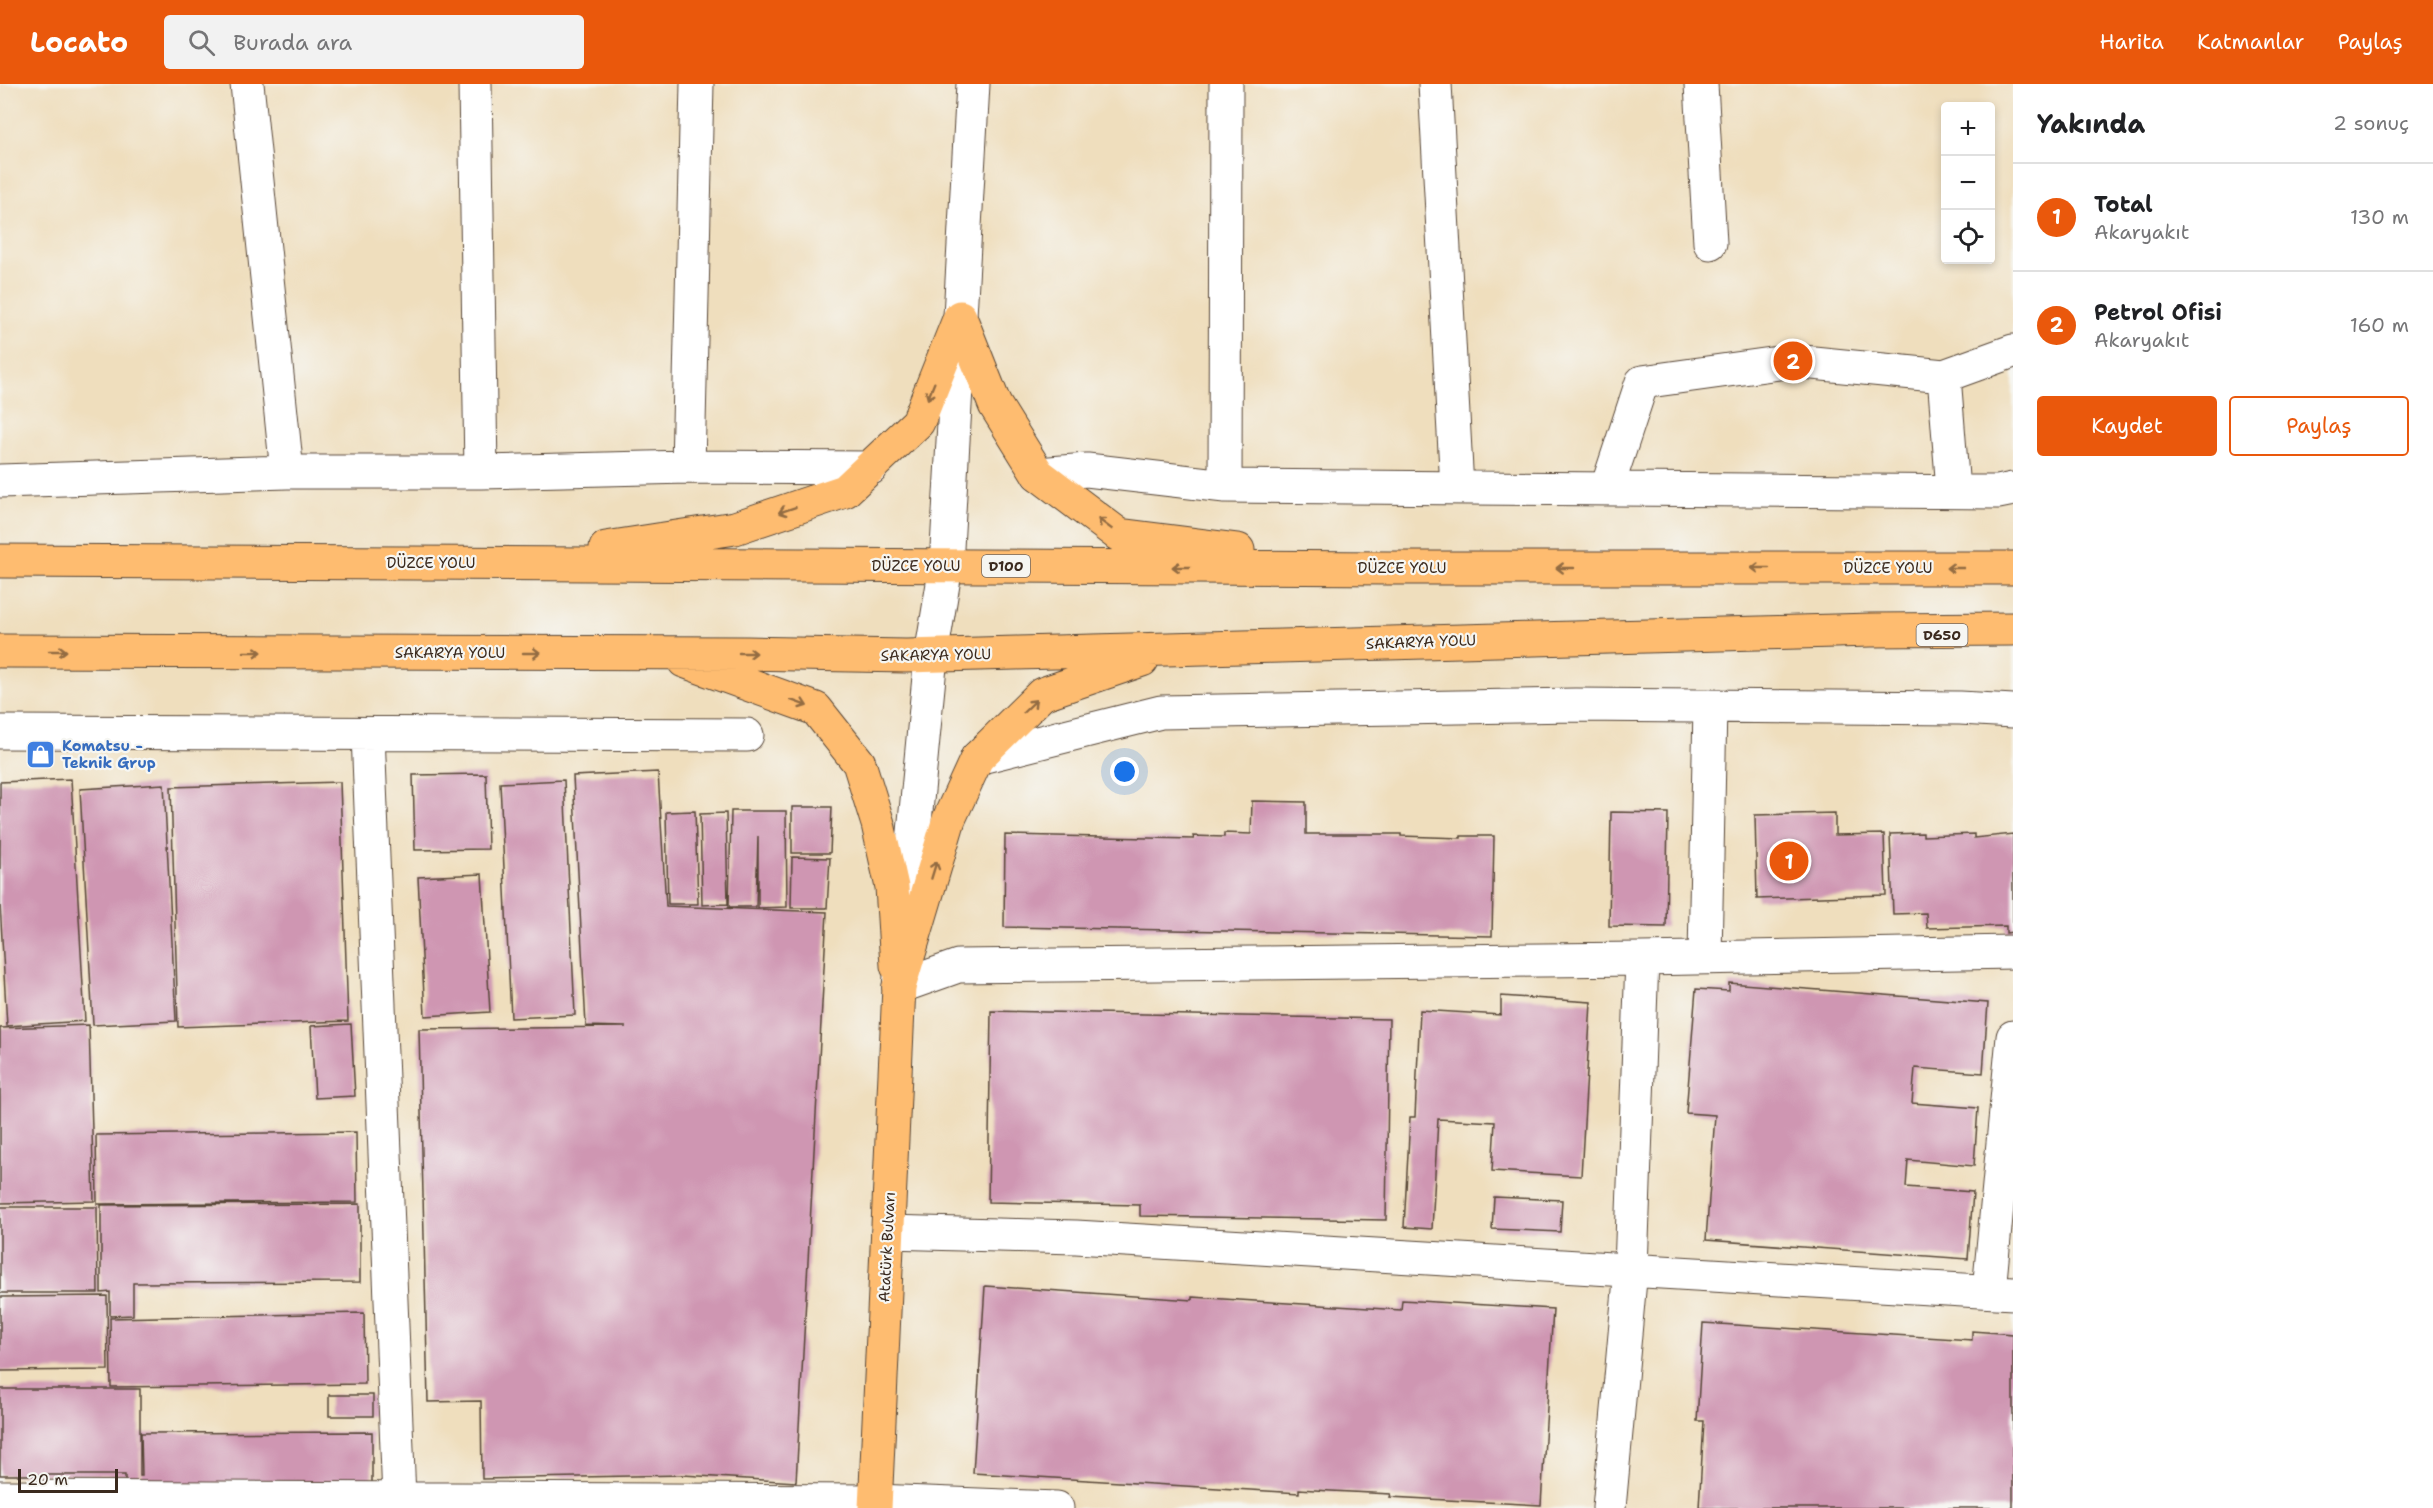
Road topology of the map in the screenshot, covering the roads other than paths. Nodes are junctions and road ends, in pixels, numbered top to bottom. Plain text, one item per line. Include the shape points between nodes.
1 (247, 84) edge
2 (475, 84) edge
3 (697, 84) edge
4 (973, 84) edge
5 (1226, 84) edge
6 (1436, 84) edge
7 (1701, 84) edge
8 (1710, 243) dead end
9 (960, 317) junction
10 (2013, 351) edge
11 (1944, 376) junction
12 (688, 467) junction
13 (871, 468) junction
14 (287, 472) junction
15 (482, 472) junction
16 (1038, 474) junction
17 (0, 481) edge
18 (1225, 486) junction
19 (1458, 488) junction
20 (1607, 488) junction
21 (2013, 489) edge
22 (1953, 490) junction
23 (0, 561) edge
24 (512, 563) junction
25 (946, 566) junction
26 (1389, 568) junction
27 (2013, 568) edge
28 (2013, 629) edge
29 (1871, 630) junction
30 (2013, 640) edge
31 (1173, 649) junction
32 (0, 651) edge
33 (665, 654) junction
34 (931, 656) junction
35 (1710, 706) junction
36 (2013, 711) edge
37 (0, 732) edge
38 (368, 734) junction
39 (747, 735) dead end
40 (977, 758) junction
41 (2013, 952) edge
42 (1705, 957) junction
43 (1642, 959) junction
44 (899, 987) junction
45 (2013, 1037) edge
46 (888, 1232) junction
47 (1631, 1269) junction
48 (2001, 1292) edge
49 (0, 1497) edge
50 (399, 1498) junction
51 (129, 1503) edge
52 (576, 1503) edge
53 (875, 1504) edge
54 (1057, 1508) edge
55 (1609, 1508) edge

1 - 14 street
2 - 15 street
3 - 12 street
4 - 9 street
5 - 18 street
6 - 19 street
7 - 8 street
9 -> 13 main road via 918,422
9 - 16 main road via 995,405
9 - 25 street
10 - 11 street
11 - 20 street via 1793,361 1642,382
11 - 22 street
12 - 13 street
12 - 15 street
13 -> 24 main road via 845,491 735,528
14 - 15 street
14 - 17 street
16 - 18 street via 1087,470
26 -> 16 main road via 1119,535
18 - 19 street
19 - 20 street
20 - 22 street
21 - 22 street
23 - 24 main road, DÜZCE YOLU / D100
24 - 25 main road, DÜZCE YOLU / D100
26 -> 25 main road, DÜZCE YOLU / D100
25 - 34 street
27 -> 26 main road, DÜZCE YOLU / D100
28 - 29 main road
29 - 30 main road, D650
29 - 31 main road, SAKARYA YOLU
31 - 34 main road, SAKARYA YOLU
40 -> 31 main road via 1042,694
32 -> 33 main road, SAKARYA YOLU
33 -> 34 main road, SAKARYA YOLU
33 -> 44 main road via 816,709 859,763 892,887
34 - 44 street
35 - 36 street
35 - 40 street via 1161,712
35 - 42 street
37 - 38 street
38 - 39 street
38 - 50 street
44 -> 40 main road via 949,819
41 - 42 street
42 - 43 street
43 - 44 street via 958,966
43 - 47 street
44 - 46 main road, Atatürk Bulvarı
45 - 48 street
46 - 47 street via 1076,1237
46 - 53 main road, Atatürk Bulvarı
47 - 48 street
47 - 55 street
49 - 51 street
50 - 51 street
50 - 52 street
52 - 53 street
53 - 54 street

